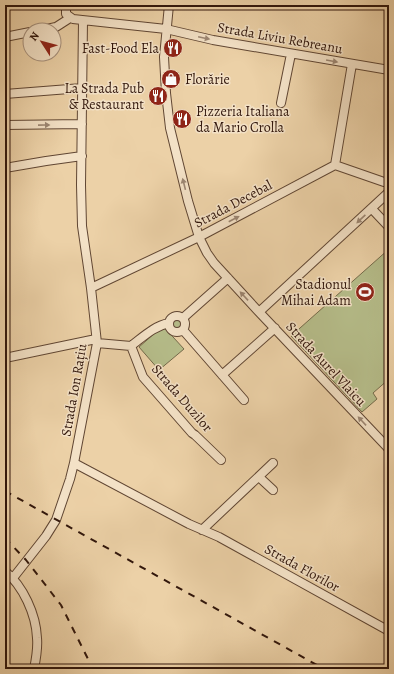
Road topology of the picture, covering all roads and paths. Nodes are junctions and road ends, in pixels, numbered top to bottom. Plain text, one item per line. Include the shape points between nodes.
1 (66, 5) edge
2 (170, 5) edge
3 (70, 18) junction
4 (83, 21) junction
5 (62, 23) edge
6 (166, 29) junction
7 (22, 34) edge
8 (5, 37) edge
9 (291, 54) junction
10 (352, 64) junction
11 (389, 70) edge
12 (82, 88) junction
13 (5, 94) edge
14 (281, 103) dead end
15 (82, 124) junction
16 (5, 125) edge
17 (82, 156) junction
18 (336, 165) junction
19 (5, 168) edge
20 (389, 182) edge
21 (389, 192) edge
22 (372, 209) junction
23 (389, 227) edge
24 (199, 237) junction
25 (228, 278) junction
26 (91, 288) junction
27 (259, 312) junction
28 (184, 318) junction
29 (169, 323) junction
30 (274, 328) junction
31 (183, 330) junction
32 (96, 341) junction
33 (131, 346) junction
34 (5, 358) edge
35 (222, 375) junction
36 (244, 400) dead end
37 (389, 449) edge
38 (221, 460) dead end
39 (74, 463) junction
40 (273, 463) dead end
41 (258, 477) junction
42 (273, 490) dead end
43 (202, 530) junction
44 (5, 571) edge
45 (13, 578) junction
46 (389, 631) edge
47 (34, 669) edge

1 - 3 street via 66,14
2 - 6 street, Strada Aurel Vlaicu
3 - 4 street, Strada Liviu Rebreanu
3 - 5 street
4 - 6 street, Strada Liviu Rebreanu
4 - 12 street, Strada Ion Rațiu
6 -> 9 street, Strada Liviu Rebreanu
24 -> 6 street, Strada Aurel Vlaicu via 170,128 164,57
7 - 8 street
9 -> 10 street, Strada Liviu Rebreanu
9 - 14 street
10 - 11 street, Strada Liviu Rebreanu
10 - 18 street
12 - 13 street
12 - 15 street, Strada Ion Rațiu
16 -> 15 street
15 - 17 street, Strada Ion Rațiu
17 - 19 street
17 - 26 street, Strada Ion Rațiu via 82,226
18 - 20 street
24 -> 18 street, Strada Decebal
21 - 22 street
22 - 23 street
22 -> 27 street
24 - 25 street, Strada Aurel Vlaicu via 207,253
24 - 26 street, Strada Decebal
27 -> 25 street, Strada Aurel Vlaicu
25 - 28 street
26 - 32 street, Strada Ion Rațiu
27 - 30 street, Strada Aurel Vlaicu
28 - 29 street via 175,316
28 - 31 street via 186,323
29 - 31 street via 174,331
29 - 33 street via 161,324
30 - 35 street
37 -> 30 street, Strada Aurel Vlaicu
31 - 35 street
32 - 33 street
32 - 34 street
32 - 39 street, Strada Ion Rațiu
33 - 38 street, Strada Duzilor via 143,377 192,433
35 - 36 street
39 - 43 street, Strada Florilor
39 - 45 street, Strada Ion Rațiu via 56,520
40 - 41 street
41 - 42 street
41 - 43 street
43 - 46 street, Strada Florilor
44 - 45 street
45 - 47 street via 29,604 34,621 37,650

